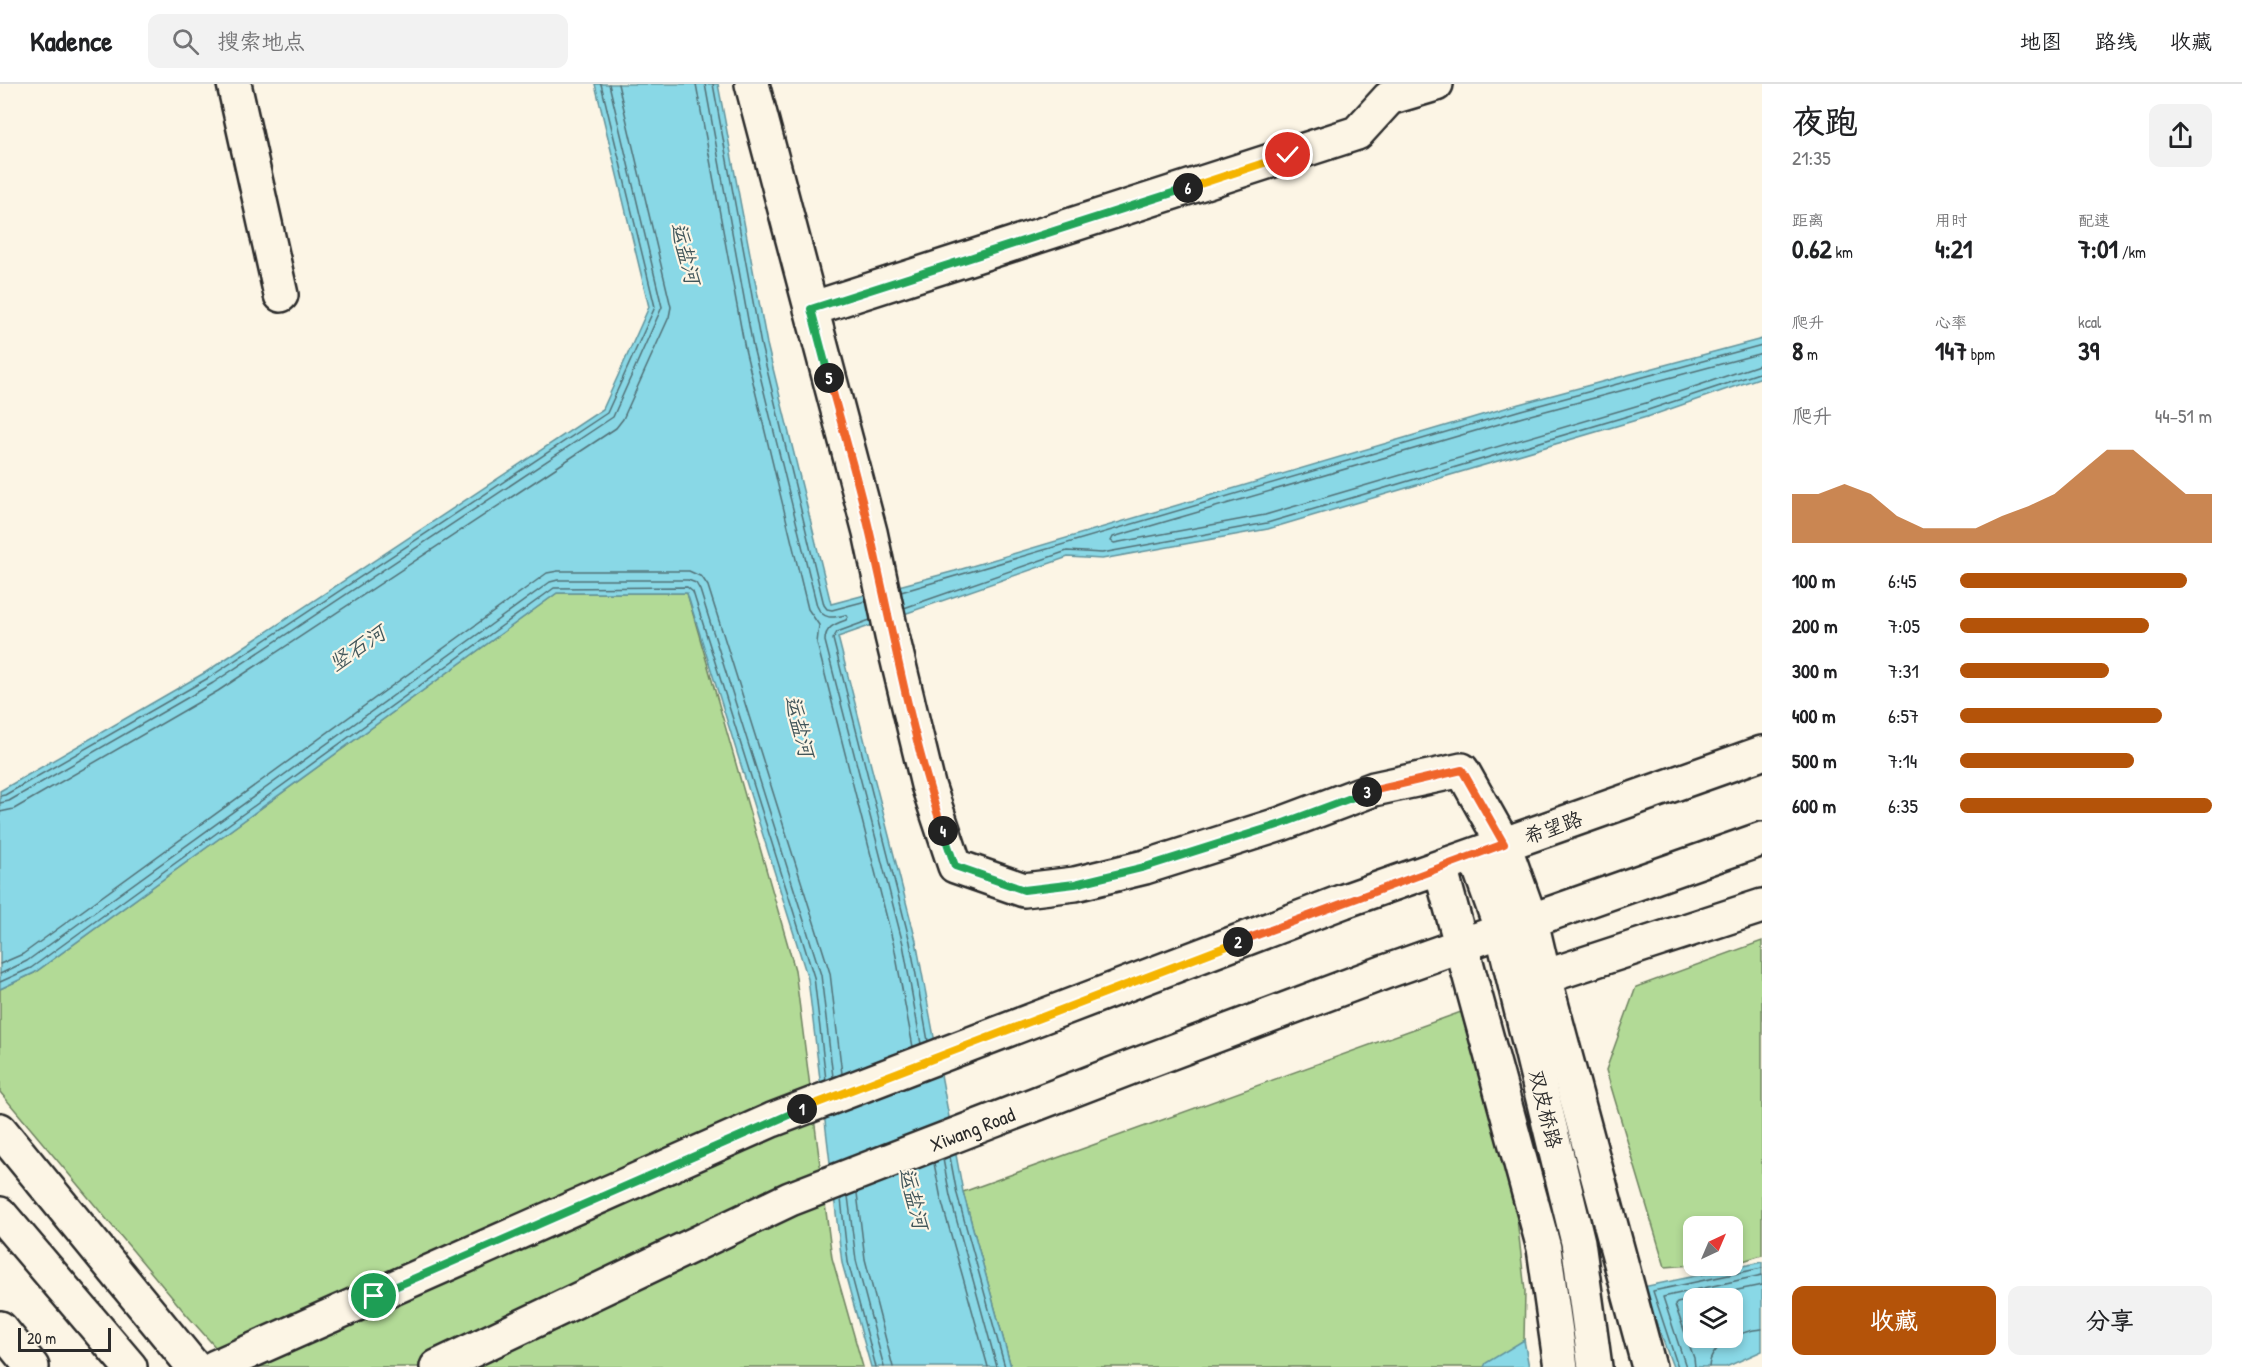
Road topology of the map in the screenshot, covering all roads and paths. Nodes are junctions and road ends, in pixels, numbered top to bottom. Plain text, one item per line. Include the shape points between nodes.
1 (234, 84) edge
2 (752, 84) edge
3 (1436, 84) edge
4 (281, 295) dead end
5 (811, 309) junction
6 (1762, 753) edge
7 (1762, 839) edge
8 (1490, 850) junction
9 (1440, 867) junction
10 (1762, 906) edge
11 (1517, 926) junction
12 (1462, 945) junction
13 (1544, 977) junction
14 (0, 1130) edge
15 (0, 1214) edge
16 (0, 1328) edge
17 (32, 1367) edge
18 (130, 1367) edge
19 (194, 1367) edge
20 (215, 1367) edge
21 (438, 1367) edge
22 (1561, 1367) edge
23 (1595, 1367) edge
24 (1649, 1367) edge

1 - 4 main road
2 - 5 main road
3 - 5 main road via 1389,98 1357,132
5 - 8 main road via 870,532 928,784 955,866 1024,890 1075,884 1145,867 1281,824 1374,789 1462,770
6 - 8 main road, 希望路
7 - 11 main road
8 - 9 main road, 希望路
8 - 11 main road
9 - 12 main road, 双皮桥路
9 - 20 main road, 希望路 via 772,1120
10 - 13 main road
11 - 12 main road
11 - 13 main road
11 - 23 main road, 双皮桥路 via 1578,1242
12 - 21 main road, Xiwang Road via 1173,1051 790,1199
12 - 22 main road, 双皮桥路 via 1544,1248
13 - 24 main road
14 - 19 main road
15 - 18 main road
16 - 17 main road

